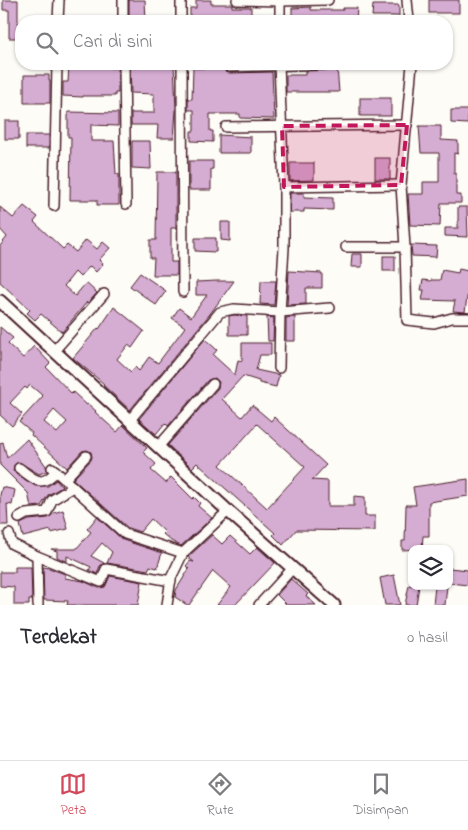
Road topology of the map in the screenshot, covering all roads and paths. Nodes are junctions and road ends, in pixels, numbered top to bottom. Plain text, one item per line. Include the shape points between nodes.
1 (59, 0) edge
2 (123, 0) edge
3 (181, 0) edge
4 (237, 0) edge
5 (328, 0) edge
6 (407, 0) edge
7 (280, 1) edge
8 (58, 15) edge
9 (123, 15) edge
10 (182, 15) edge
11 (280, 15) edge
12 (408, 15) edge
13 (57, 70) edge
14 (124, 70) edge
15 (182, 70) edge
16 (279, 70) edge
17 (412, 70) edge
18 (407, 125) junction
19 (282, 126) junction
20 (226, 127) dead end
21 (401, 185) junction
22 (284, 187) junction
23 (126, 204) dead end
24 (54, 206) dead end
25 (346, 247) dead end
26 (405, 247) junction
27 (183, 292) dead end
28 (104, 294) dead end
29 (0, 301) edge
30 (330, 308) dead end
31 (280, 312) junction
32 (468, 318) edge
33 (54, 351) junction
34 (279, 368) dead end
35 (213, 384) dead end
36 (129, 421) junction
37 (158, 447) junction
38 (86, 456) dead end
39 (19, 468) dead end
40 (65, 480) junction
41 (73, 487) junction
42 (228, 511) junction
43 (19, 518) dead end
44 (9, 534) dead end
45 (183, 552) junction
46 (37, 556) junction
47 (293, 568) junction
48 (171, 581) junction
49 (38, 605) edge
50 (167, 605) edge
51 (259, 605) edge
52 (334, 605) edge

1 - 8 street
2 - 9 street
3 - 10 street
4 - 7 street
5 - 7 street
6 - 12 street
7 - 11 street
13 - 24 street
14 - 23 street
15 - 27 street
16 - 19 street
17 - 18 street
18 - 19 street
18 - 21 street
19 - 20 street
19 - 22 street
21 - 22 street
21 - 26 street
22 - 31 street
25 - 26 street
26 - 32 street via 407,320 434,323
28 - 33 street
29 - 33 main road
30 - 31 street
31 - 34 street
31 - 36 street via 234,309 220,312
33 - 36 main road
35 - 37 street
36 - 37 main road
37 - 42 main road
38 - 40 street
39 - 40 street via 40,482 50,478 54,470
40 - 41 street
41 - 43 street via 52,500 47,512
41 - 45 street via 125,534
42 - 45 street
42 - 47 main road
44 - 46 street via 12,544
45 - 48 street
46 - 48 street via 101,582 106,569
46 - 49 street
47 - 51 street
47 - 52 main road
48 - 50 street

